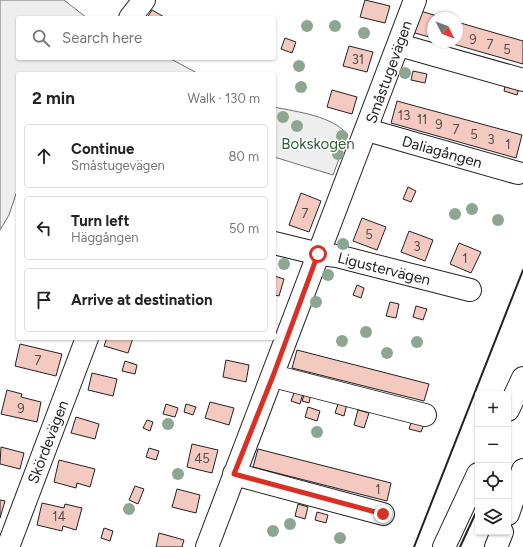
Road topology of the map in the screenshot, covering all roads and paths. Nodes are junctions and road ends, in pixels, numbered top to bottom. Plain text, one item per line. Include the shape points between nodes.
1 (144, 0) edge
2 (415, 0) edge
3 (132, 16) edge
4 (399, 45) junction
5 (523, 80) edge
6 (367, 130) junction
7 (518, 173) dead end
8 (276, 244) edge
9 (318, 254) junction
10 (470, 290) dead end
11 (87, 340) edge
12 (273, 376) junction
13 (523, 378) edge
14 (511, 404) edge
15 (424, 415) dead end
16 (523, 470) edge
17 (234, 474) junction
18 (475, 480) edge
19 (511, 505) edge
20 (383, 514) dead end
21 (501, 535) edge
22 (8, 547) edge
23 (208, 547) edge
24 (444, 547) edge
25 (496, 547) edge

1 - 3 main road
2 - 4 main road, Småstugevägen
4 - 5 main road
4 - 6 main road, Småstugevägen
6 - 7 main road, Daliagången
6 - 9 main road, Småstugevägen
8 - 9 main road, Ligustervägen
9 - 10 main road, Ligustervägen via 337,256
9 - 12 main road, Småstugevägen
11 - 22 main road, Skördevägen
12 - 15 main road
12 - 17 main road, Småstugevägen
13 - 14 main road
16 - 19 main road
17 - 20 main road
17 - 23 main road, Småstugevägen
18 - 24 main road
21 - 25 main road

